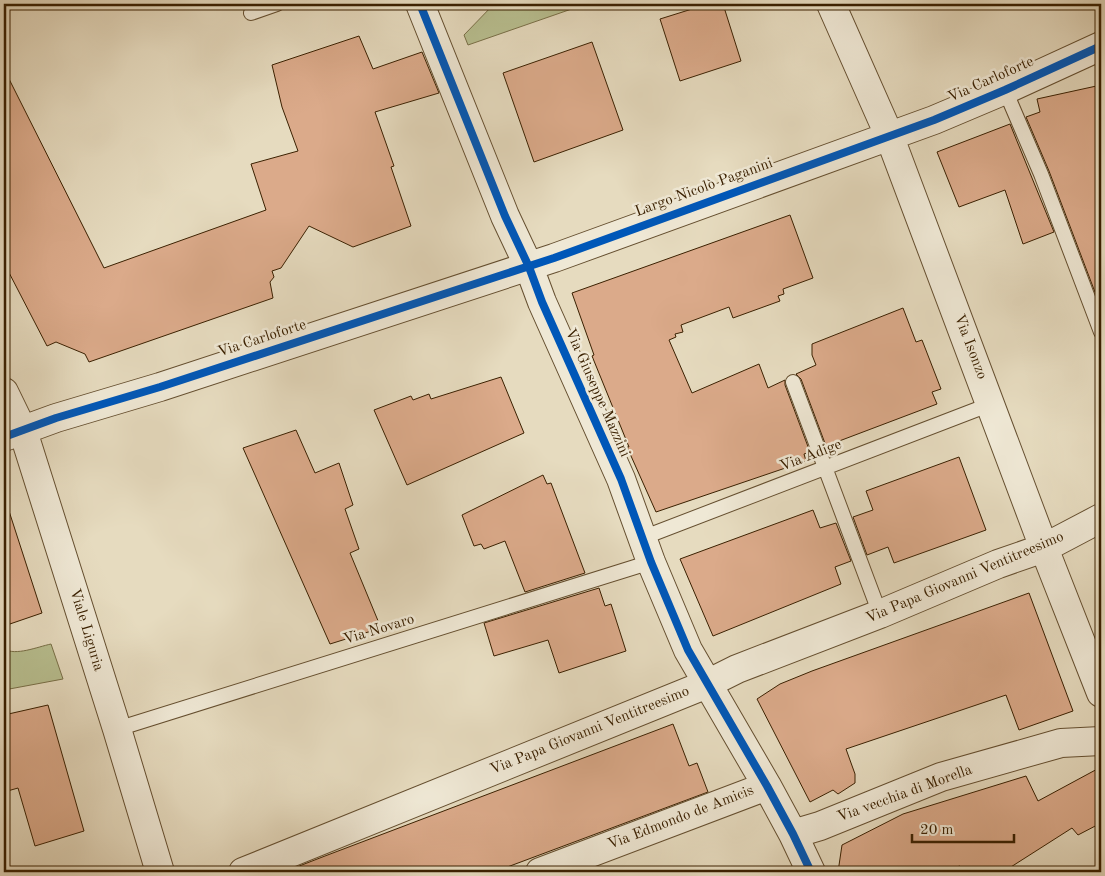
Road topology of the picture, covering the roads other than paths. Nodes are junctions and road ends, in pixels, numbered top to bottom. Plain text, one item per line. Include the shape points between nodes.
1 (277, 4) edge
2 (420, 4) edge
3 (831, 4) edge
4 (252, 13) dead end
5 (1101, 46) edge
6 (1005, 90) junction
7 (889, 135) junction
8 (528, 267) junction
9 (1101, 332) edge
10 (793, 382) dead end
11 (4, 392) edge
12 (991, 404) junction
13 (13, 434) edge
14 (826, 467) junction
15 (1101, 518) edge
16 (1044, 548) junction
17 (646, 550) junction
18 (880, 614) junction
19 (707, 684) junction
20 (1101, 693) edge
21 (117, 729) junction
22 (1101, 741) edge
23 (767, 786) junction
24 (793, 834) junction
25 (160, 872) edge
26 (243, 872) edge
27 (540, 872) edge
28 (811, 872) edge

1 - 4 lane
2 - 8 street, Via Giuseppe Mazzini
3 - 7 street, Via Isonzo
5 - 6 street, Via Carloforte
6 - 7 street, Via Carloforte
6 - 9 lane
7 - 8 street, Largo Nicolò Paganini
7 - 12 street, Via Isonzo
8 - 13 street, Via Carloforte
8 - 17 street, Via Giuseppe Mazzini via 621,479
10 - 14 lane
11 - 13 street, Viale Liguria
12 - 14 lane, Via Adige
12 - 16 street, Via Isonzo
13 - 21 street, Viale Liguria
14 - 17 lane, Via Adige
14 - 18 lane
15 - 16 street, Via Papa Giovanni Ventitreesimo
16 - 18 street, Via Papa Giovanni Ventitreesimo
16 - 20 street, Via Isonzo
17 - 19 street, Via Giuseppe Mazzini via 688,650
17 - 21 lane, Via Novaro
18 - 19 street, Via Papa Giovanni Ventitreesimo via 737,669
19 - 23 street, Via Giuseppe Mazzini
19 - 26 street, Via Papa Giovanni Ventitreesimo
21 - 25 street, Viale Liguria
22 - 24 street, Via vecchia di Morella via 1060,743 941,777
23 - 24 street
23 - 27 street, Via Edmondo de Amicis
24 - 28 street

